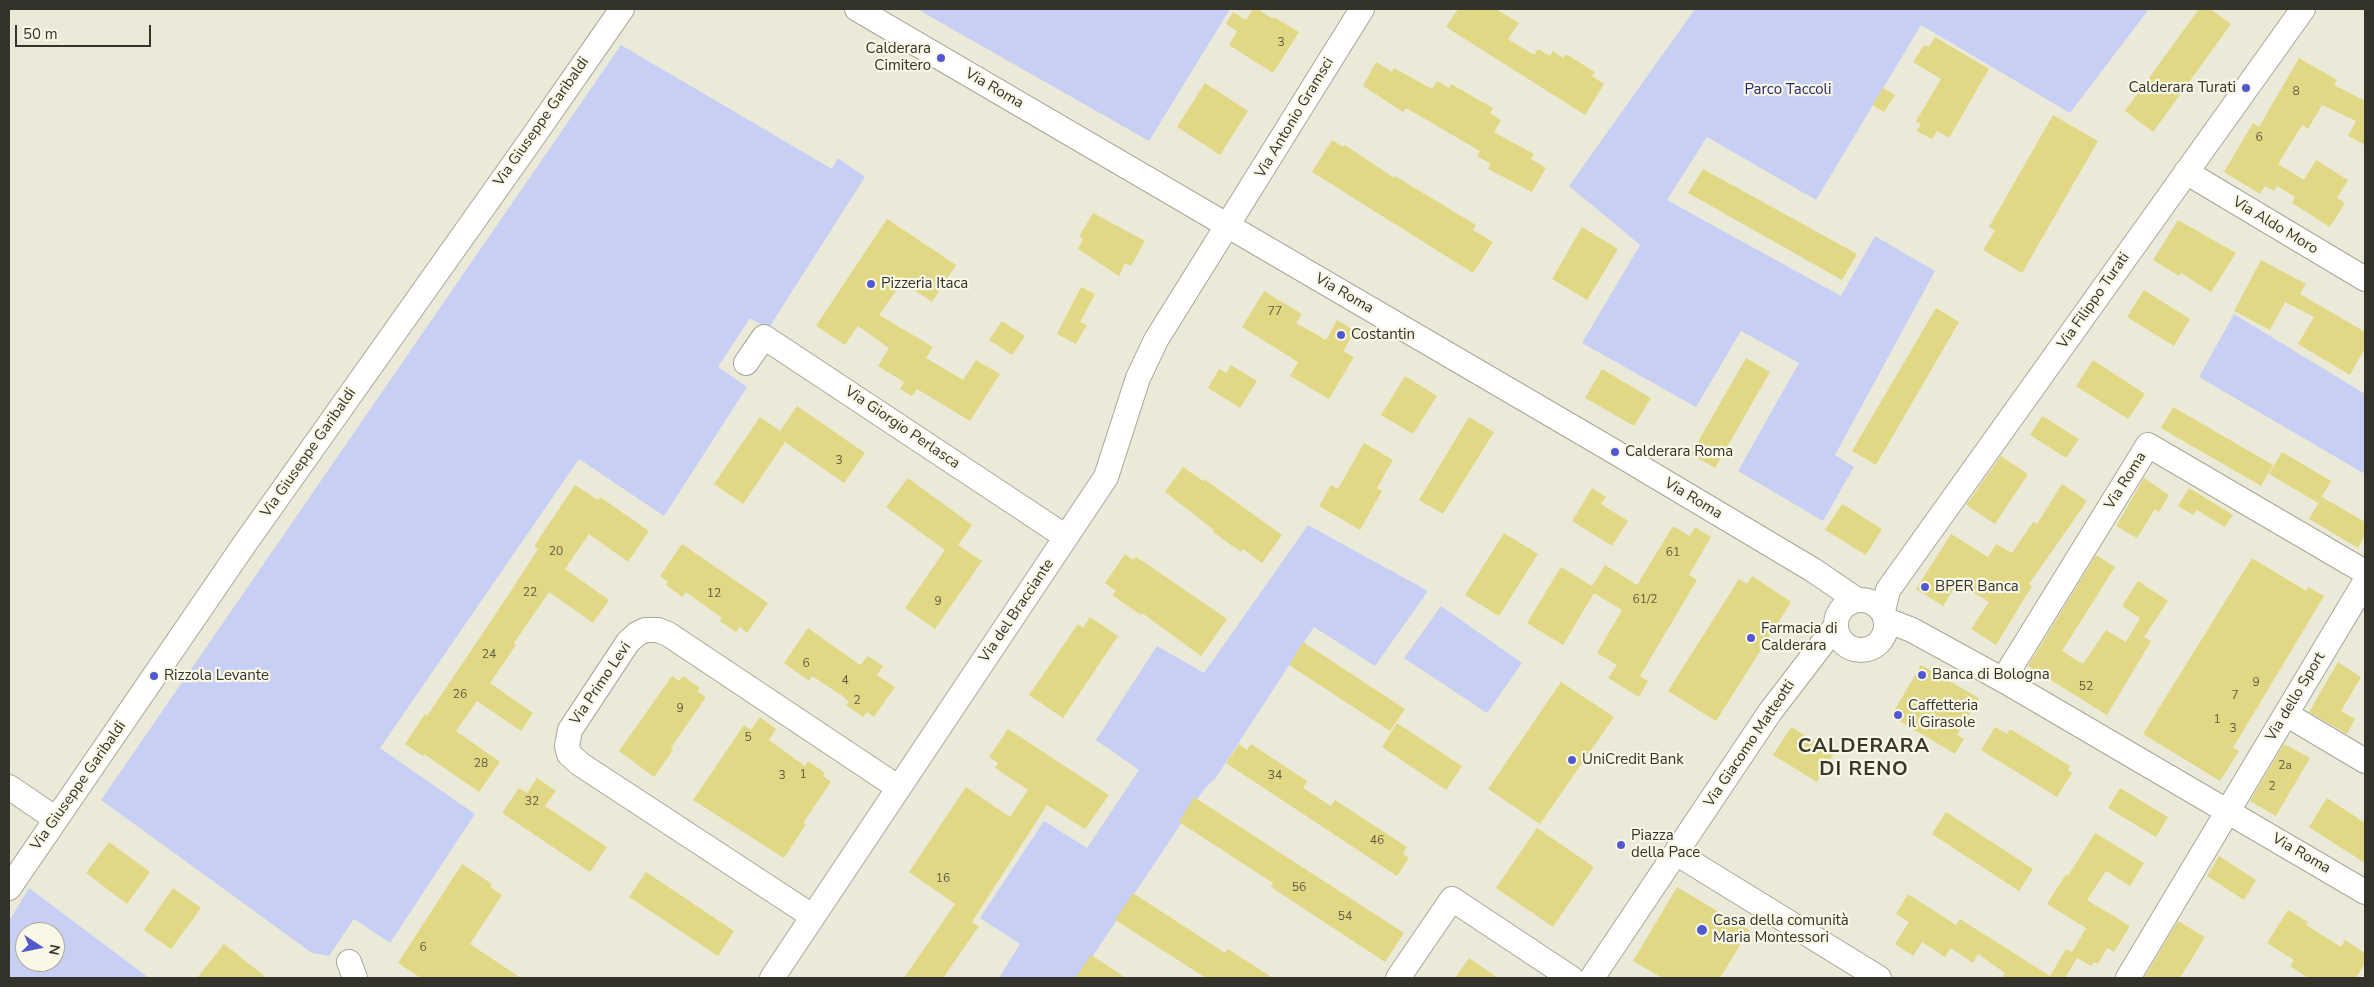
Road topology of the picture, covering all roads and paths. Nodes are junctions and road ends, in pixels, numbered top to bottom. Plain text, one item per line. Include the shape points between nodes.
1 (857, 9) edge
2 (1362, 9) edge
3 (2303, 9) edge
4 (617, 13) edge
5 (2186, 172) junction
6 (1229, 226) junction
7 (2365, 279) edge
8 (746, 363) dead end
9 (1066, 537) junction
10 (2365, 572) edge
11 (1829, 580) junction
12 (2365, 582) edge
13 (1877, 611) junction
14 (1837, 621) junction
15 (1851, 649) junction
16 (1808, 660) junction
17 (2003, 680) junction
18 (2286, 714) junction
19 (2365, 761) edge
20 (9, 787) edge
21 (899, 788) junction
22 (2228, 811) junction
23 (56, 819) junction
24 (1676, 853) junction
25 (9, 888) edge
26 (2365, 892) edge
27 (812, 916) junction
28 (772, 978) edge
29 (1398, 978) edge
30 (1571, 978) edge
31 (1592, 978) edge
32 (1879, 978) edge
33 (2128, 978) edge

1 - 6 street, Via Roma
2 - 6 street, Via Antonio Gramsci
3 - 5 street, Via Filippo Turati
4 - 23 street, Via Giuseppe Garibaldi
5 - 7 street, Via Aldo Moro
5 - 13 street, Via Filippo Turati
6 - 9 street, Via del Bracciante via 1146,359 1106,476
6 - 11 street, Via Roma
8 - 9 street, Via Giorgio Perlasca via 764,337
9 - 21 street, Via del Bracciante
10 - 17 street, Via Roma via 2148,445
11 - 13 street, Via Roma
11 - 14 street
12 - 18 street, Via dello Sport
13 - 14 street, Via Giacomo Matteotti via 1842,609
13 - 15 street via 1872,649
13 - 17 street, Via Roma via 1899,634 1919,634
14 - 15 street via 1840,640
14 - 16 street, Via Giacomo Matteotti
15 - 16 street via 1832,650
16 - 24 street, Via Giacomo Matteotti
17 - 22 street, Via Roma
18 - 19 street
18 - 22 street, Via dello Sport
20 - 23 street
21 - 27 street, Via del Bracciante
21 - 27 street, Via Primo Levi via 668,634 645,630 628,642 570,730 566,746 569,754
22 - 26 street, Via Roma
22 - 33 street, Via dello Sport
23 - 25 street, Via Giuseppe Garibaldi
24 - 31 street, Via Giacomo Matteotti
24 - 32 street
27 - 28 street, Via del Bracciante
29 - 30 street via 1452,899

